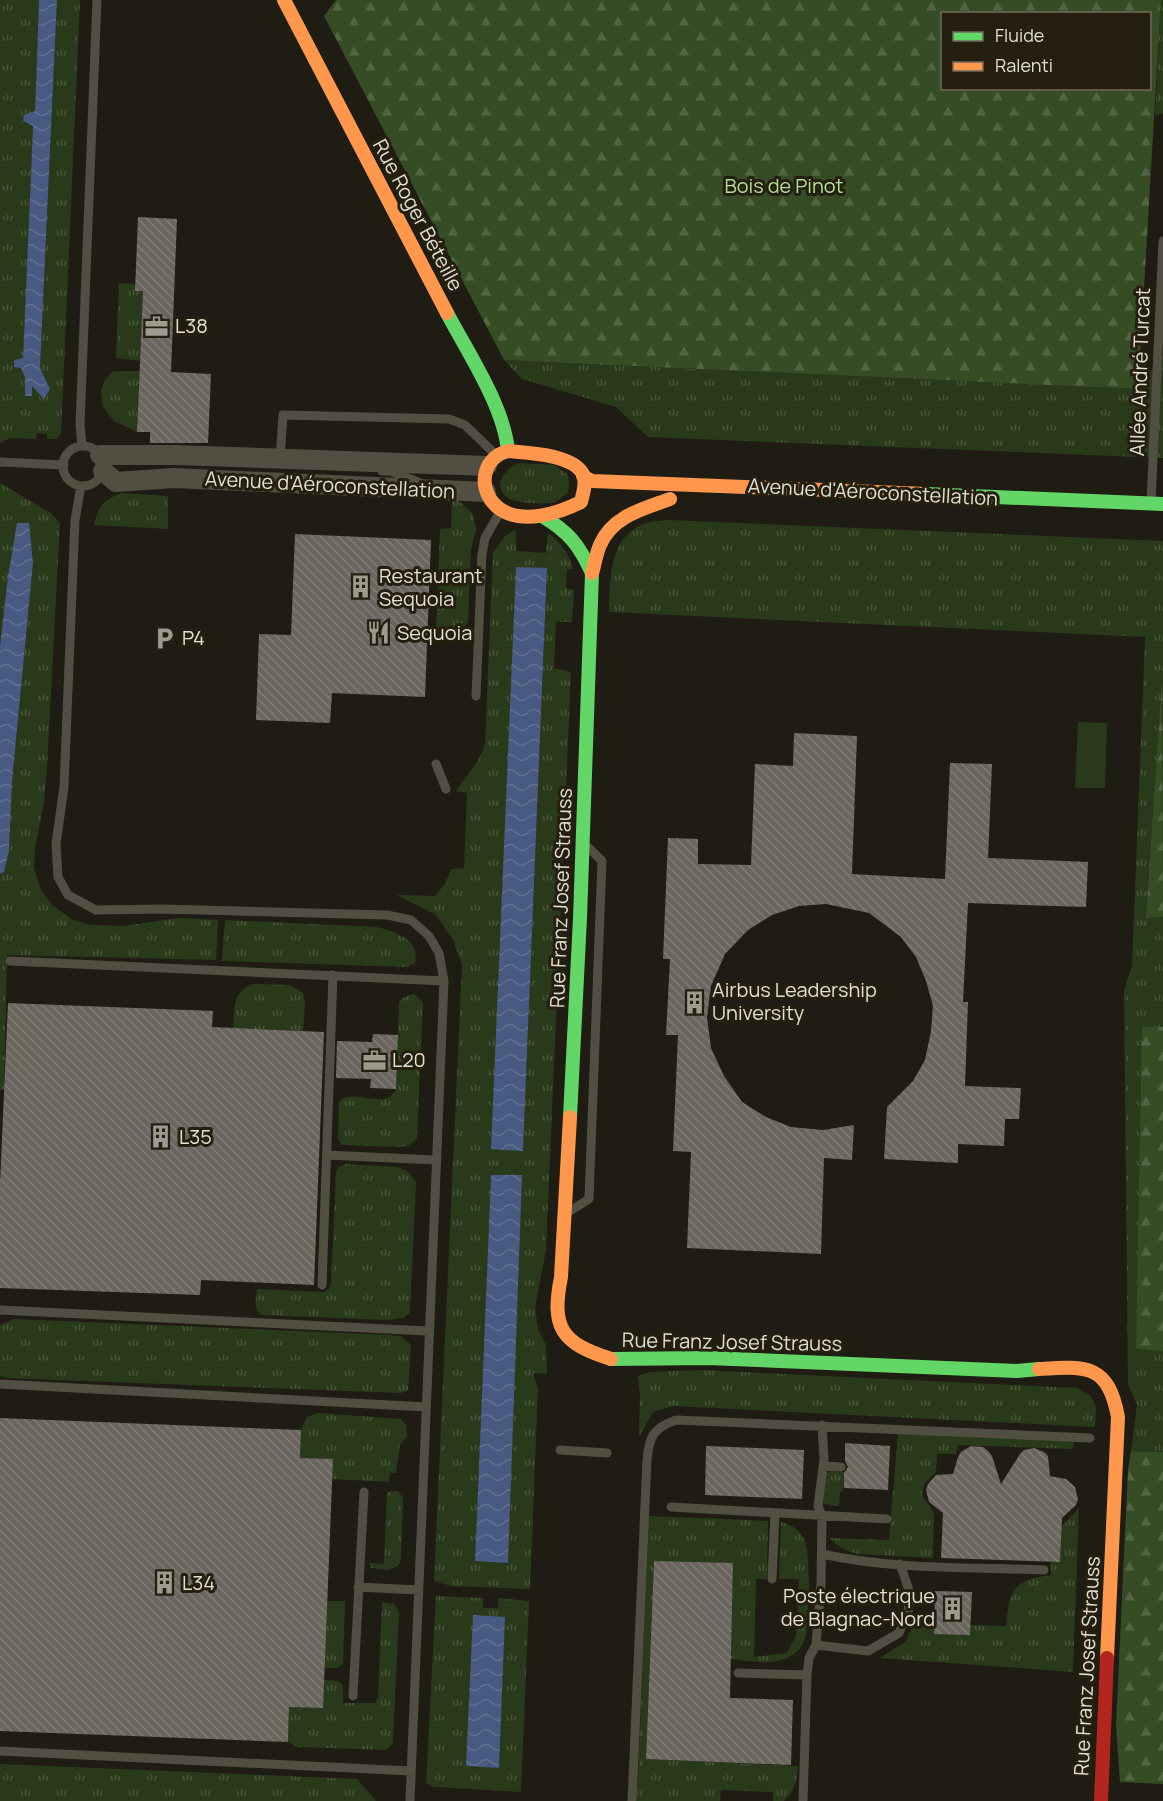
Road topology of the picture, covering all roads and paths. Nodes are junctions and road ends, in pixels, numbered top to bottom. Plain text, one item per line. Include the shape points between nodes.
1 (97, 0) edge
2 (284, 0) edge
3 (1163, 240) edge
4 (82, 446) junction
5 (497, 457) junction
6 (280, 459) junction
7 (0, 462) edge
8 (101, 463) junction
9 (64, 465) junction
10 (584, 476) junction
11 (81, 486) junction
12 (435, 490) junction
13 (486, 492) junction
14 (599, 495) dead end
15 (634, 497) dead end
16 (582, 499) junction
17 (670, 499) junction
18 (686, 500) dead end
19 (1157, 504) edge
20 (501, 510) junction
21 (542, 516) junction
22 (583, 516) dead end
23 (588, 532) dead end
24 (597, 559) junction
25 (592, 573) junction
26 (476, 696) dead end
27 (436, 764) dead end
28 (446, 789) dead end
29 (583, 843) junction
30 (10, 961) dead end
31 (333, 975) junction
32 (444, 981) junction
33 (327, 1155) junction
34 (435, 1160) junction
35 (565, 1214) junction
36 (322, 1285) dead end
37 (0, 1310) edge
38 (428, 1331) junction
39 (0, 1384) edge
40 (426, 1407) junction
41 (822, 1425) junction
42 (1090, 1438) dead end
43 (560, 1450) dead end
44 (607, 1453) dead end
45 (823, 1466) junction
46 (841, 1467) dead end
47 (364, 1492) dead end
48 (671, 1508) dead end
49 (775, 1513) junction
50 (822, 1516) junction
51 (887, 1519) dead end
52 (822, 1554) junction
53 (900, 1564) junction
54 (1044, 1570) dead end
55 (772, 1579) dead end
56 (358, 1587) junction
57 (418, 1590) junction
58 (816, 1646) junction
59 (738, 1673) dead end
60 (807, 1675) junction
61 (353, 1696) dead end
62 (0, 1752) edge
63 (411, 1771) junction
64 (410, 1801) edge
65 (632, 1801) edge
66 (803, 1801) edge
67 (1101, 1801) edge

1 - 4 lane
2 - 5 street, Rue Roger Béteille via 490,395 507,437
3 - 19 lane, Allée André Turcat
4 - 8 lane via 94,450
4 - 9 lane via 68,453
5 - 6 street, Avenue d'Aéroconstellation
5 - 6 lane via 465,425 449,419 283,415
5 - 10 street via 561,457
5 - 13 street via 484,477
6 - 8 street, Avenue d'Aéroconstellation via 175,455
6 - 12 lane via 293,466 391,471
7 - 9 lane
8 - 11 lane via 99,478
8 - 12 street, Avenue d'Aéroconstellation via 116,482 174,478
9 - 11 lane via 69,480
10 - 16 street
10 - 19 street, Avenue d'Aéroconstellation via 592,481
11 - 32 lane via 75,520 64,787 56,844 58,877 69,895 96,910 387,915 411,920 429,936 439,953
12 - 13 street, Avenue d'Aéroconstellation
13 - 20 street
14 - 16 street
15 - 17 street
16 - 21 street via 557,513
16 - 22 street
17 - 18 street
17 - 24 street via 617,520 607,532
20 - 21 street
20 - 26 lane via 485,538 482,554
21 - 25 street, Rue Franz Josef Strauss via 579,545
23 - 24 street
24 - 25 street
25 - 29 street, Rue Franz Josef Strauss
27 - 28 lane
29 - 35 street, Rue Franz Josef Strauss
29 - 35 lane via 602,861 589,1199
30 - 31 lane
31 - 32 lane
31 - 33 lane
32 - 34 lane
33 - 34 lane
33 - 36 lane
34 - 38 lane
35 - 67 street, Rue Franz Josef Strauss via 557,1318 563,1332 579,1346 612,1359 708,1358 1017,1371 1069,1367 1091,1371 1106,1382 1114,1396 1118,1417
37 - 38 lane
38 - 40 lane
39 - 40 lane
40 - 57 lane
41 - 42 lane
41 - 45 lane
41 - 65 lane via 676,1420 663,1425 649,1443
43 - 44 lane
45 - 46 lane
45 - 50 lane via 818,1506
47 - 56 lane
48 - 49 lane
49 - 50 lane
49 - 55 lane
50 - 51 lane
50 - 52 lane
52 - 53 lane
52 - 58 lane
53 - 54 lane
53 - 58 lane via 910,1593 908,1612 899,1633 868,1651
56 - 57 lane
56 - 61 lane
57 - 63 lane
58 - 60 lane via 809,1658
59 - 60 lane
60 - 66 lane
62 - 63 lane
63 - 64 lane

